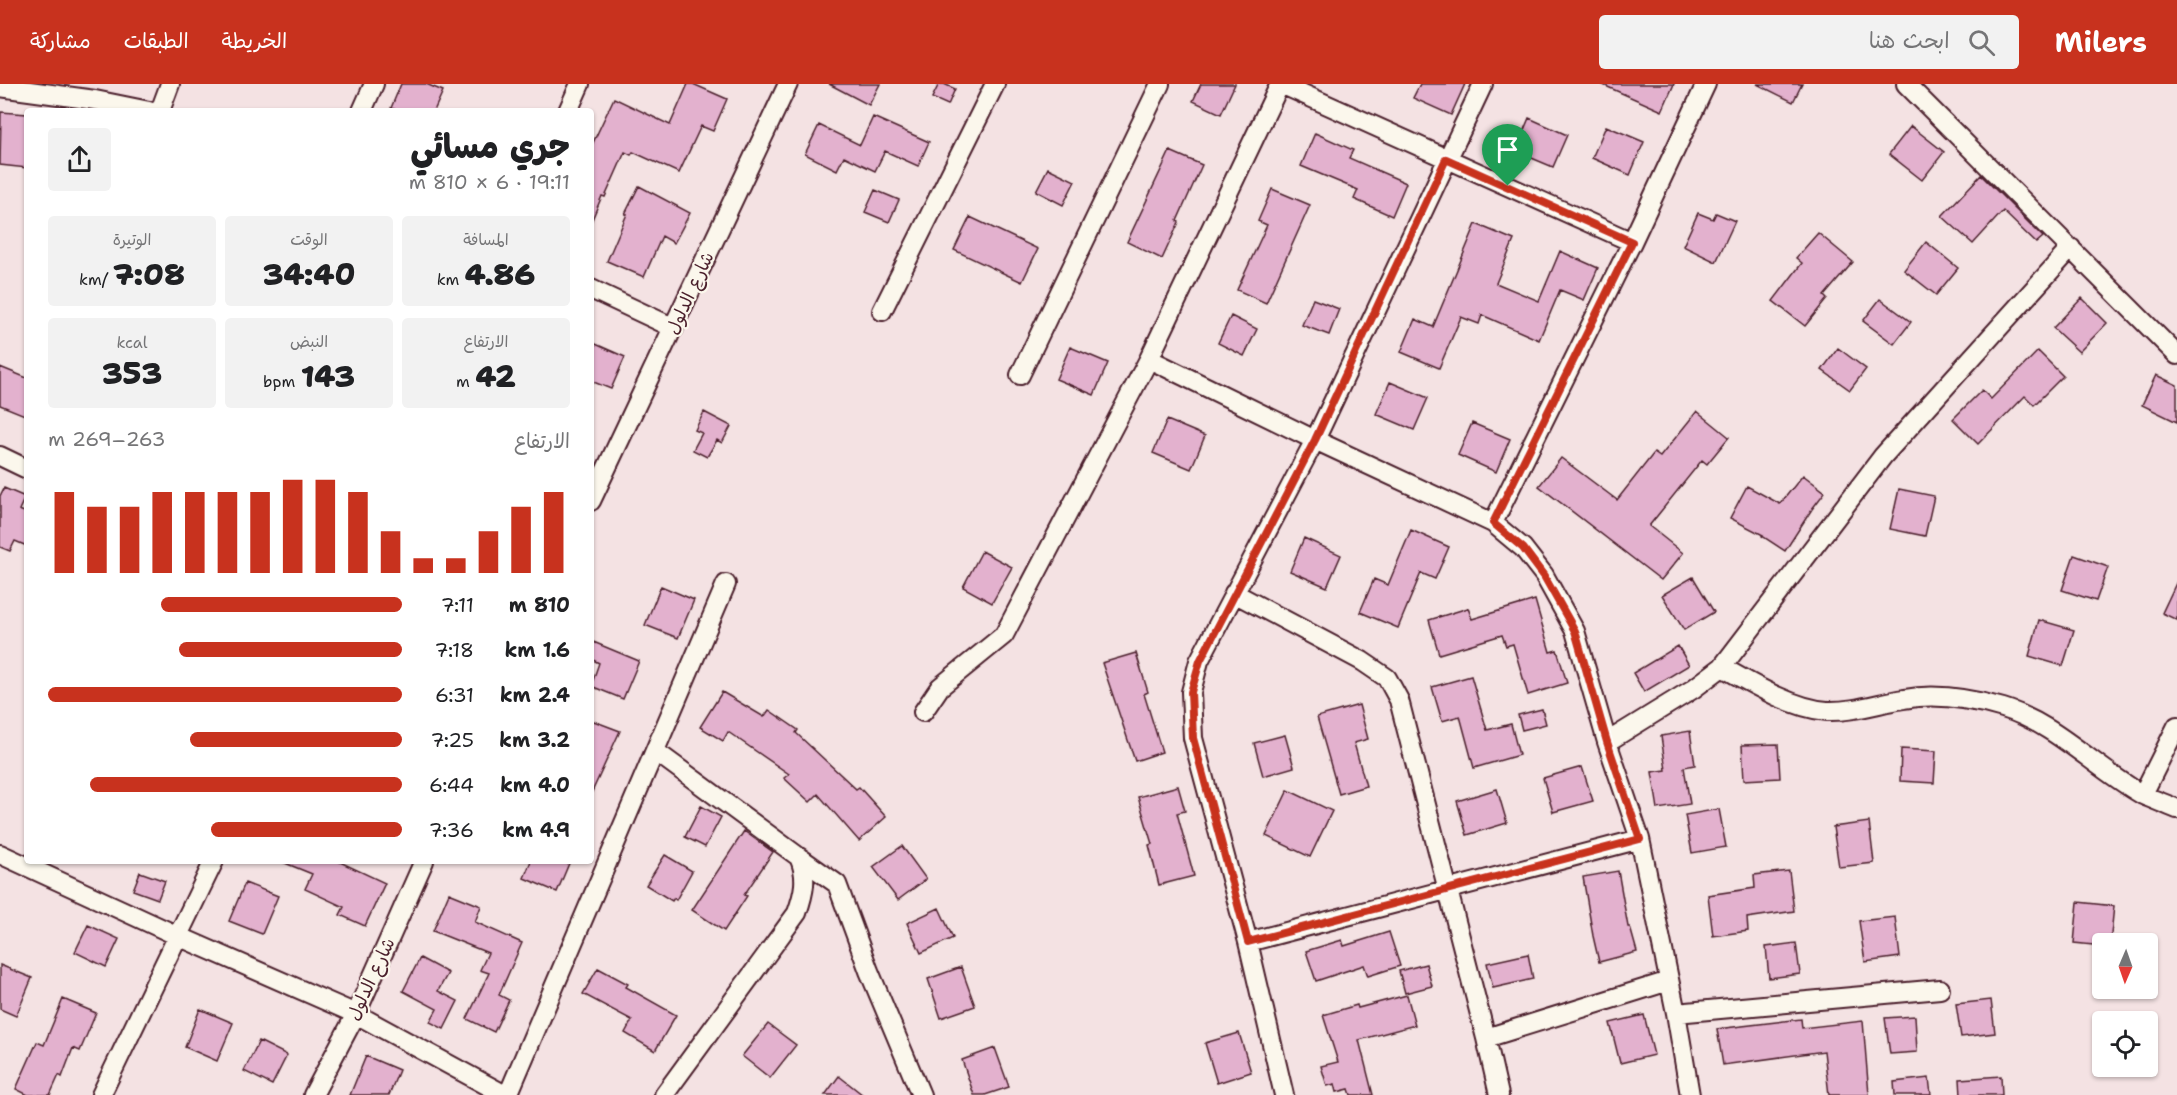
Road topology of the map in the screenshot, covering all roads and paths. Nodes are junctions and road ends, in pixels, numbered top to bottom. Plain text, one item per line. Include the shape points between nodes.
1 (170, 84) edge
2 (374, 84) edge
3 (580, 84) edge
4 (788, 84) edge
5 (996, 84) edge
6 (1160, 84) edge
7 (1280, 84) edge
8 (1483, 84) edge
9 (1706, 84) edge
10 (1906, 84) edge
11 (0, 87) edge
12 (134, 108) edge
13 (160, 108) edge
14 (363, 108) edge
15 (569, 108) edge
16 (1446, 159) junction
17 (1632, 242) junction
18 (2071, 248) junction
19 (594, 290) edge
20 (882, 311) dead end
21 (674, 328) junction
22 (2177, 355) edge
23 (1149, 359) junction
24 (1020, 375) dead end
25 (1315, 440) junction
26 (0, 456) edge
27 (24, 468) edge
28 (594, 495) edge
29 (1493, 523) junction
30 (726, 584) dead end
31 (1234, 593) junction
32 (1722, 667) junction
33 (923, 712) dead end
34 (2177, 726) edge
35 (1607, 742) junction
36 (655, 751) junction
37 (2143, 795) junction
38 (2177, 809) edge
39 (1640, 839) junction
40 (0, 854) edge
41 (800, 857) junction
42 (213, 864) edge
43 (423, 864) edge
44 (1448, 888) junction
45 (177, 936) junction
46 (1248, 942) junction
47 (1669, 981) junction
48 (1940, 990) dead end
49 (1676, 1013) junction
50 (356, 1014) junction
51 (1486, 1038) junction
52 (101, 1095) edge
53 (314, 1095) edge
54 (506, 1095) edge
55 (664, 1095) edge
56 (921, 1095) edge
57 (1284, 1095) edge
58 (1499, 1095) edge
59 (1690, 1095) edge

1 - 13 street
2 - 14 street
3 - 15 street
4 - 21 street, شارع الدلول
5 - 20 street
6 - 24 street
7 - 16 street
7 - 23 street
8 - 16 street
9 - 17 street
10 - 18 street
11 - 12 street
16 - 17 street
16 - 25 street
17 - 29 street
18 - 22 street
18 - 32 street via 1883,456
19 - 21 street
21 - 28 street, شارع الدلول
23 - 25 street
23 - 33 street via 1004,634 940,687
25 - 29 street
25 - 31 street
26 - 27 street
29 - 35 street via 1523,548 1575,631
30 - 36 street
31 - 44 street via 1387,678 1399,700
31 - 46 street via 1200,661 1191,692 1193,738
32 - 35 street
32 - 37 street via 1762,690 1826,711 1937,696 2004,708 2030,718
34 - 37 street
35 - 39 street
36 - 41 street
36 - 54 street
37 - 38 street
39 - 44 street
39 - 47 street
40 - 45 street
41 - 55 street via 805,880 796,912
41 - 56 street via 837,884
42 - 45 street
43 - 50 street, شارع الدلول
44 - 46 street
44 - 51 street
45 - 50 street
45 - 52 street
46 - 57 street
47 - 49 street
47 - 51 street
48 - 49 street
49 - 59 street
50 - 53 street, شارع الدلول
50 - 54 street
51 - 58 street

